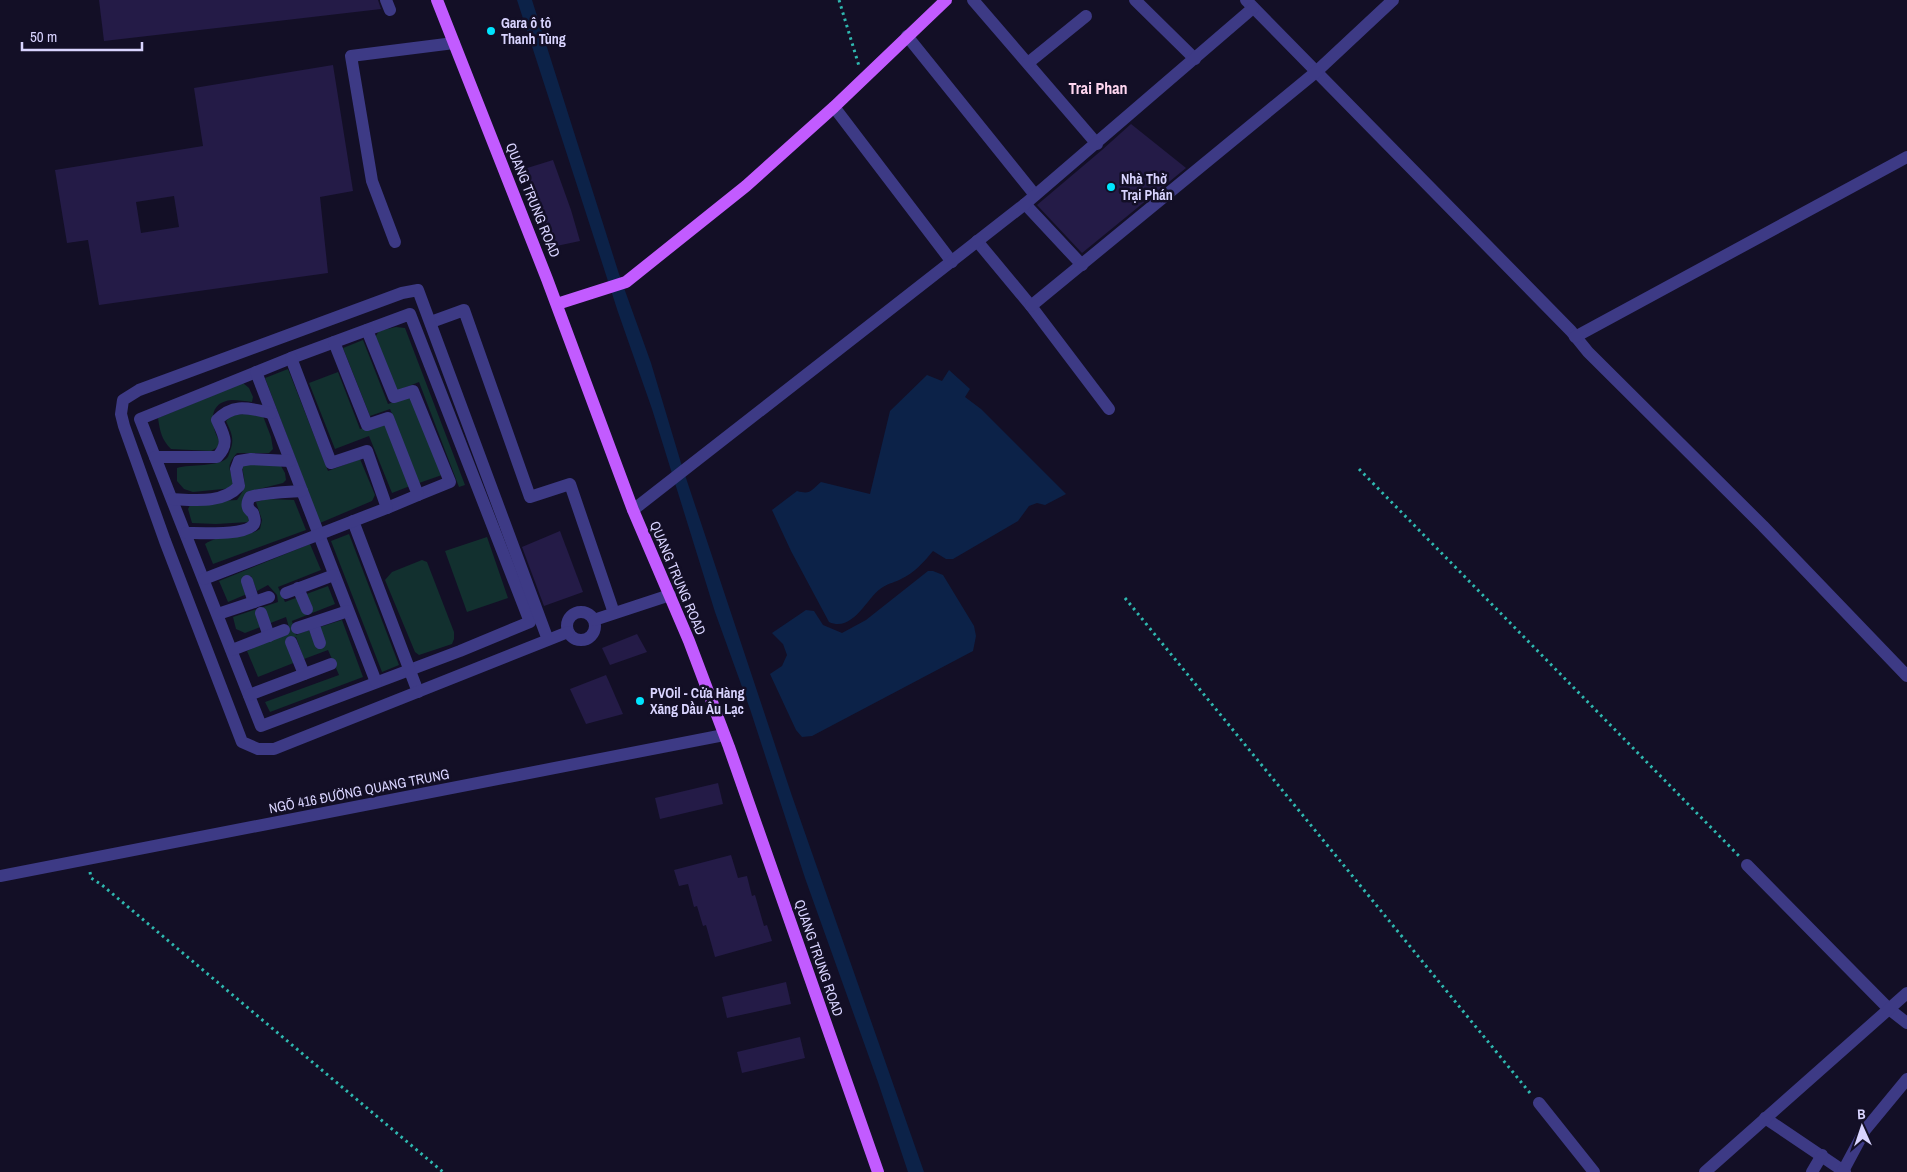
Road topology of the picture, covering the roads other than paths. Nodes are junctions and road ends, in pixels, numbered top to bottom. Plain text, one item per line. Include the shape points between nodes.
1 (437, 0) edge
2 (946, 0) edge
3 (974, 0) edge
4 (1135, 0) edge
5 (1392, 0) edge
6 (1250, 4) edge
7 (1086, 16) dead end
8 (908, 36) junction
9 (454, 43) junction
10 (1195, 59) junction
11 (1028, 63) junction
12 (1316, 72) junction
13 (834, 107) junction
14 (1097, 144) junction
15 (1907, 157) edge
16 (1035, 195) junction
17 (1024, 204) junction
18 (977, 241) junction
19 (395, 242) dead end
20 (952, 262) junction
21 (1082, 265) junction
22 (557, 304) junction
23 (1031, 306) junction
24 (431, 322) junction
25 (367, 330) junction
26 (1573, 334) junction
27 (334, 342) junction
28 (291, 358) junction
29 (256, 372) junction
30 (1110, 409) dead end
31 (271, 413) junction
32 (155, 457) junction
33 (290, 461) junction
34 (302, 492) junction
35 (418, 495) junction
36 (172, 499) junction
37 (387, 508) junction
38 (633, 510) junction
39 (353, 521) junction
40 (186, 533) junction
41 (318, 534) junction
42 (334, 574) junction
43 (204, 580) junction
44 (248, 582) dead end
45 (298, 588) junction
46 (286, 593) dead end
47 (670, 594) junction
48 (270, 597) dead end
49 (254, 602) junction
50 (307, 609) dead end
51 (348, 611) junction
52 (261, 613) dead end
53 (218, 614) junction
54 (614, 614) junction
55 (594, 620) junction
56 (313, 623) junction
57 (568, 632) junction
58 (269, 636) junction
59 (548, 640) junction
60 (291, 642) dead end
61 (320, 643) dead end
62 (232, 650) junction
63 (460, 651) junction
64 (332, 664) dead end
65 (410, 670) junction
66 (468, 672) junction
67 (304, 674) junction
68 (1907, 676) edge
69 (376, 682) junction
70 (418, 692) junction
71 (249, 695) junction
72 (724, 734) junction
73 (1748, 865) road end
74 (0, 876) edge
75 (1907, 993) edge
76 (1889, 1009) junction
77 (1907, 1023) edge
78 (1907, 1079) edge
79 (1539, 1104) road end
80 (1765, 1118) junction
81 (1822, 1155) junction
82 (1844, 1171) edge
83 (878, 1172) edge
84 (1594, 1172) edge
85 (1705, 1172) edge
86 (1812, 1172) edge

1 - 9 main road, QUANG TRUNG ROAD
2 - 8 main road
3 - 11 street
4 - 10 street
5 - 12 street
6 - 10 street
6 - 12 street
7 - 11 street
8 - 13 main road
8 - 16 street
9 - 19 street via 351,56 372,180
9 - 22 main road, QUANG TRUNG ROAD
10 - 14 street
11 - 14 street
12 - 21 street
12 - 26 street
13 - 20 street
13 - 22 main road via 746,186 626,282
14 - 16 street
15 - 26 street
16 - 17 street
17 - 18 street
17 - 21 street
18 - 20 street
18 - 23 street
20 - 38 street
21 - 23 street
22 - 38 main road, QUANG TRUNG ROAD
23 - 30 street
24 - 54 street via 464,310 530,497 570,484
24 - 59 street
24 - 70 street via 418,290 402,293 140,390 123,400 121,414 161,532 242,742 258,749 274,749
25 - 27 street
25 - 35 street via 394,397 413,391 450,482
25 - 63 street via 410,314 530,622
26 - 68 street
27 - 28 street
27 - 35 street via 368,425 388,418
28 - 29 street
28 - 37 street via 331,463 366,450
29 - 31 street
29 - 32 street via 140,419
31 - 32 street via 245,408 224,413 218,420 226,441 217,457
31 - 33 street
32 - 36 street
33 - 34 street
33 - 36 street via 250,459 239,462 236,469 239,486 233,493 204,500
34 - 40 street via 250,497 247,506 255,520 249,529
34 - 41 street
35 - 37 street
36 - 40 street
37 - 39 street
38 - 47 main road, QUANG TRUNG ROAD
39 - 41 street
39 - 65 street
40 - 43 street
41 - 42 street
41 - 43 street
42 - 45 street
42 - 51 street
43 - 53 street
44 - 49 street
45 - 46 street
45 - 50 street
47 - 54 street
47 - 72 main road, QUANG TRUNG ROAD
48 - 49 street
49 - 53 street
51 - 56 street
51 - 69 street
52 - 58 street
53 - 62 street
54 - 55 street
55 - 57 street via 594,631 587,639 576,640
55 - 57 street via 586,613 574,613 567,622
56 - 58 street
56 - 61 street
57 - 59 street
58 - 62 street
59 - 66 street
60 - 67 street
62 - 71 street
63 - 65 street
63 - 66 street
64 - 67 street
65 - 69 street
65 - 70 street
66 - 70 street
67 - 71 street
69 - 71 street via 261,726
72 - 74 street, NGÕ 416 ĐƯỜNG QUANG TRUNG
72 - 83 main road, QUANG TRUNG ROAD
73 - 76 street
75 - 76 street
76 - 77 street
76 - 80 street
78 - 82 street via 1865,1130
79 - 84 street
80 - 81 street
80 - 85 street
81 - 82 street
81 - 86 street

